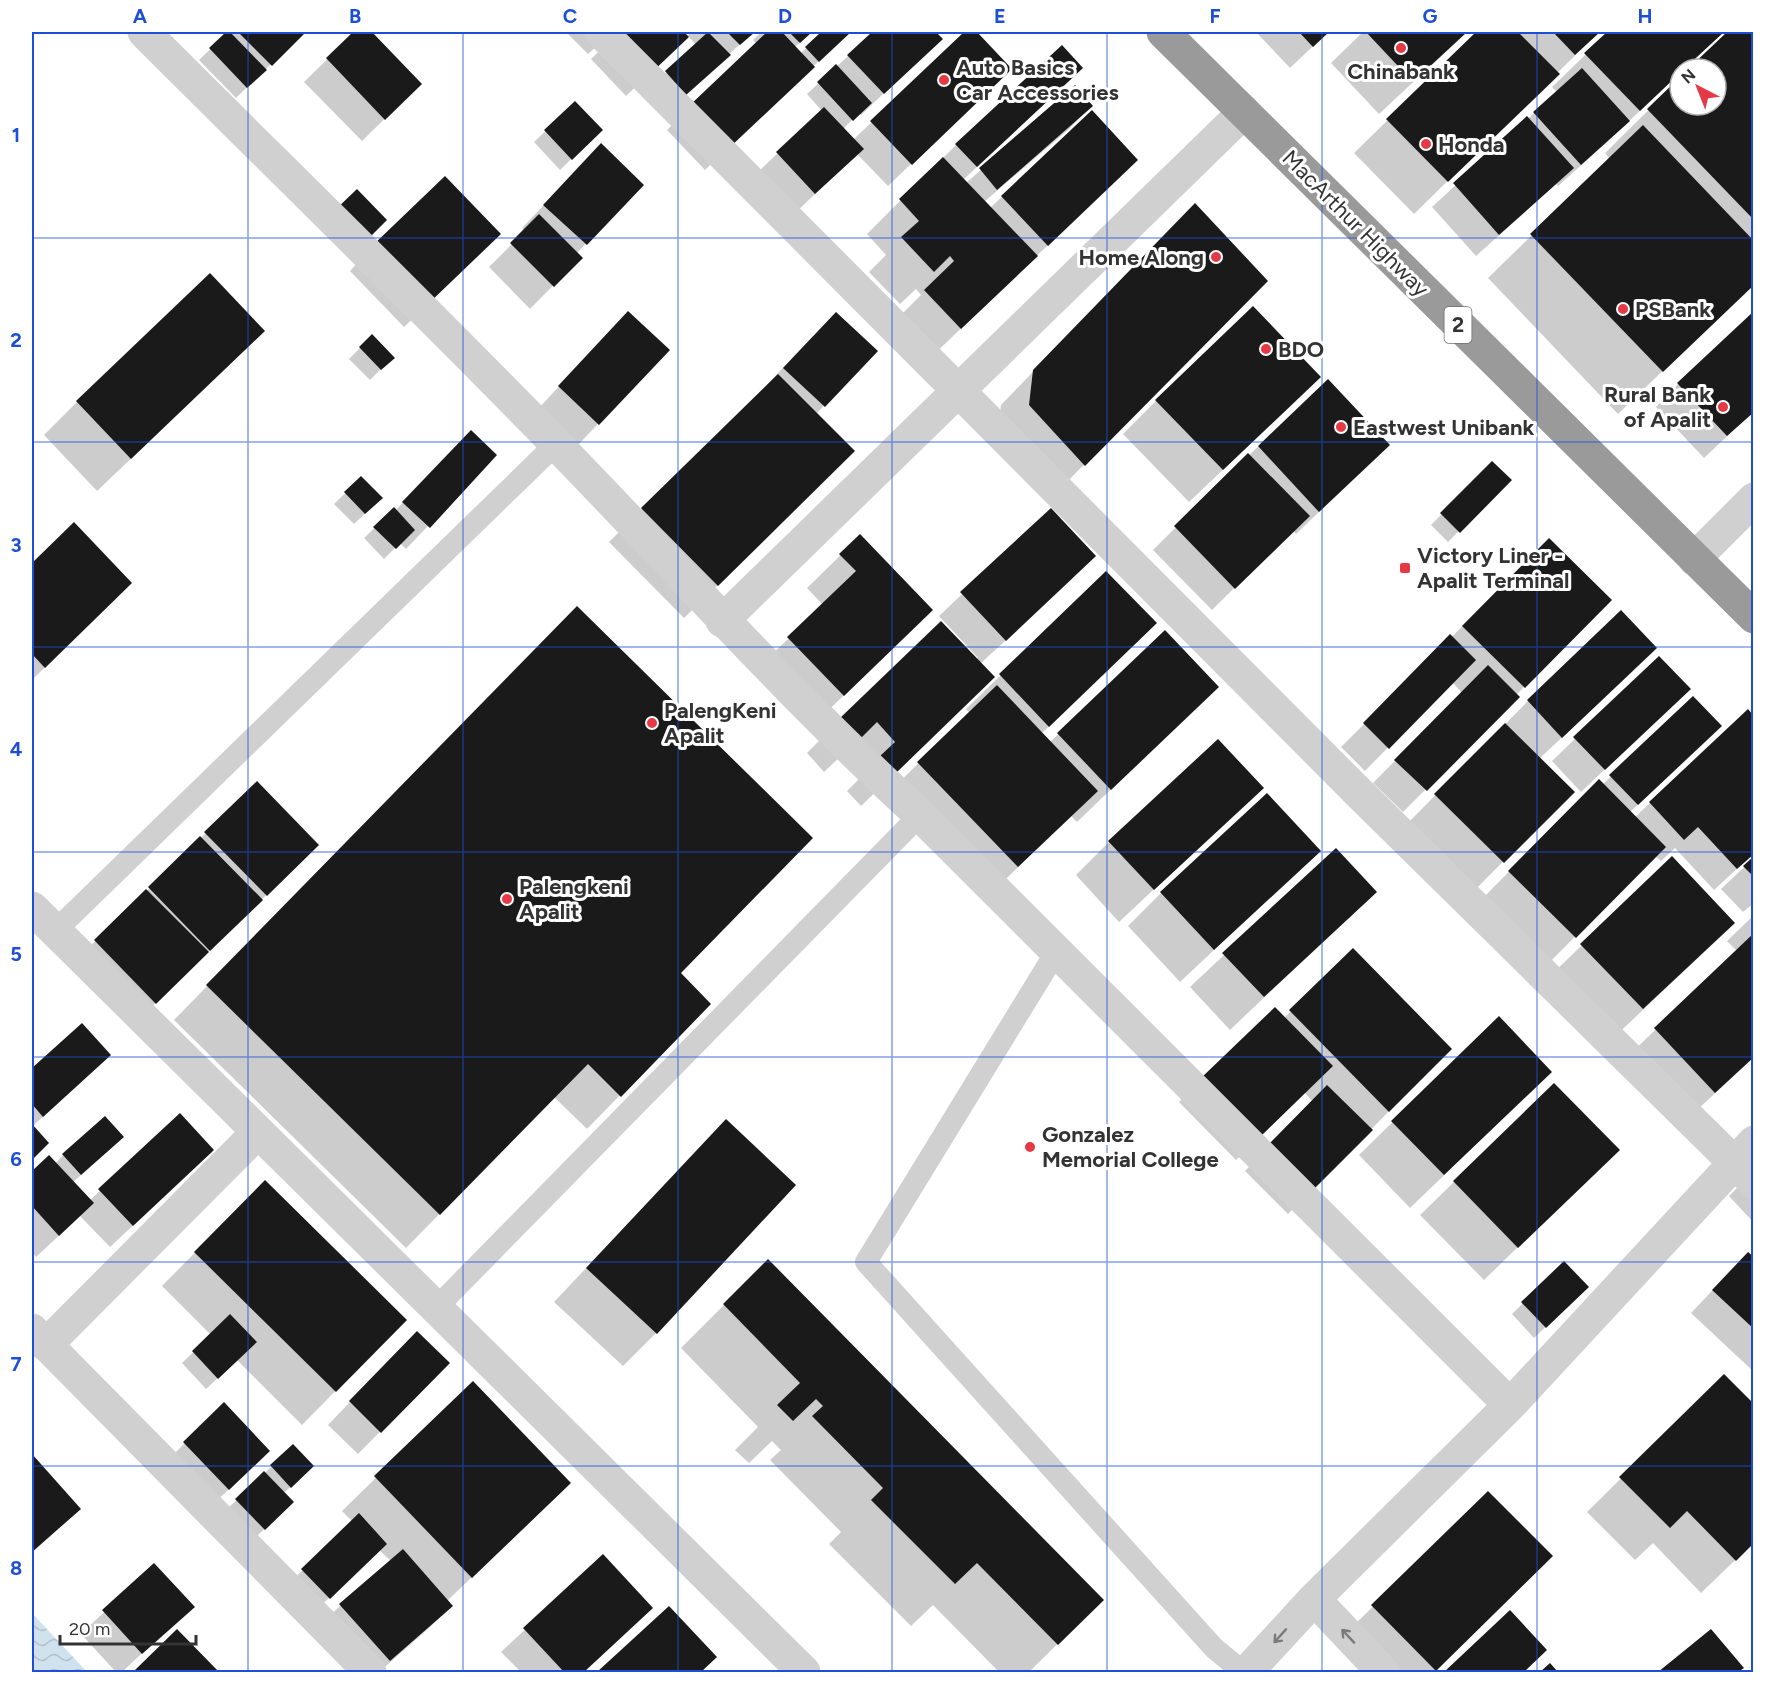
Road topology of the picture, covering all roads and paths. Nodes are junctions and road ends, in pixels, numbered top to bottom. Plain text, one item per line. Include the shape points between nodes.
1 (144, 32) edge
2 (601, 32) edge
3 (1163, 32) edge
4 (1244, 112) junction
5 (957, 392) junction
6 (556, 444) junction
7 (1754, 499) edge
8 (1694, 559) junction
9 (1754, 617) edge
10 (722, 621) junction
11 (920, 815) junction
12 (32, 908) edge
13 (54, 932) junction
14 (1056, 951) junction
15 (257, 1133) junction
16 (1747, 1162) edge
17 (435, 1309) junction
18 (39, 1337) edge
19 (1510, 1405) junction
20 (1314, 1599) junction
21 (370, 1672) edge
22 (804, 1672) edge
23 (1245, 1672) edge
24 (1383, 1672) edge

1 - 6 street
2 - 5 street
3 - 4 highway, MacArthur Highway / 2
4 - 5 street
4 - 8 highway, MacArthur Highway / 2
5 - 10 street
5 - 16 street via 1351,785
6 - 10 street
6 - 13 lane
7 - 8 street
8 - 9 highway, MacArthur Highway / 2
10 - 11 street via 852,753
11 - 14 street
11 - 17 lane
12 - 13 street
13 - 15 street
14 - 19 street
14 - 23 lane via 866,1262 1214,1648
15 - 17 street
15 - 18 street
16 - 19 street
17 - 22 street
18 - 21 street
19 - 20 street
20 -> 23 street
24 -> 20 street

